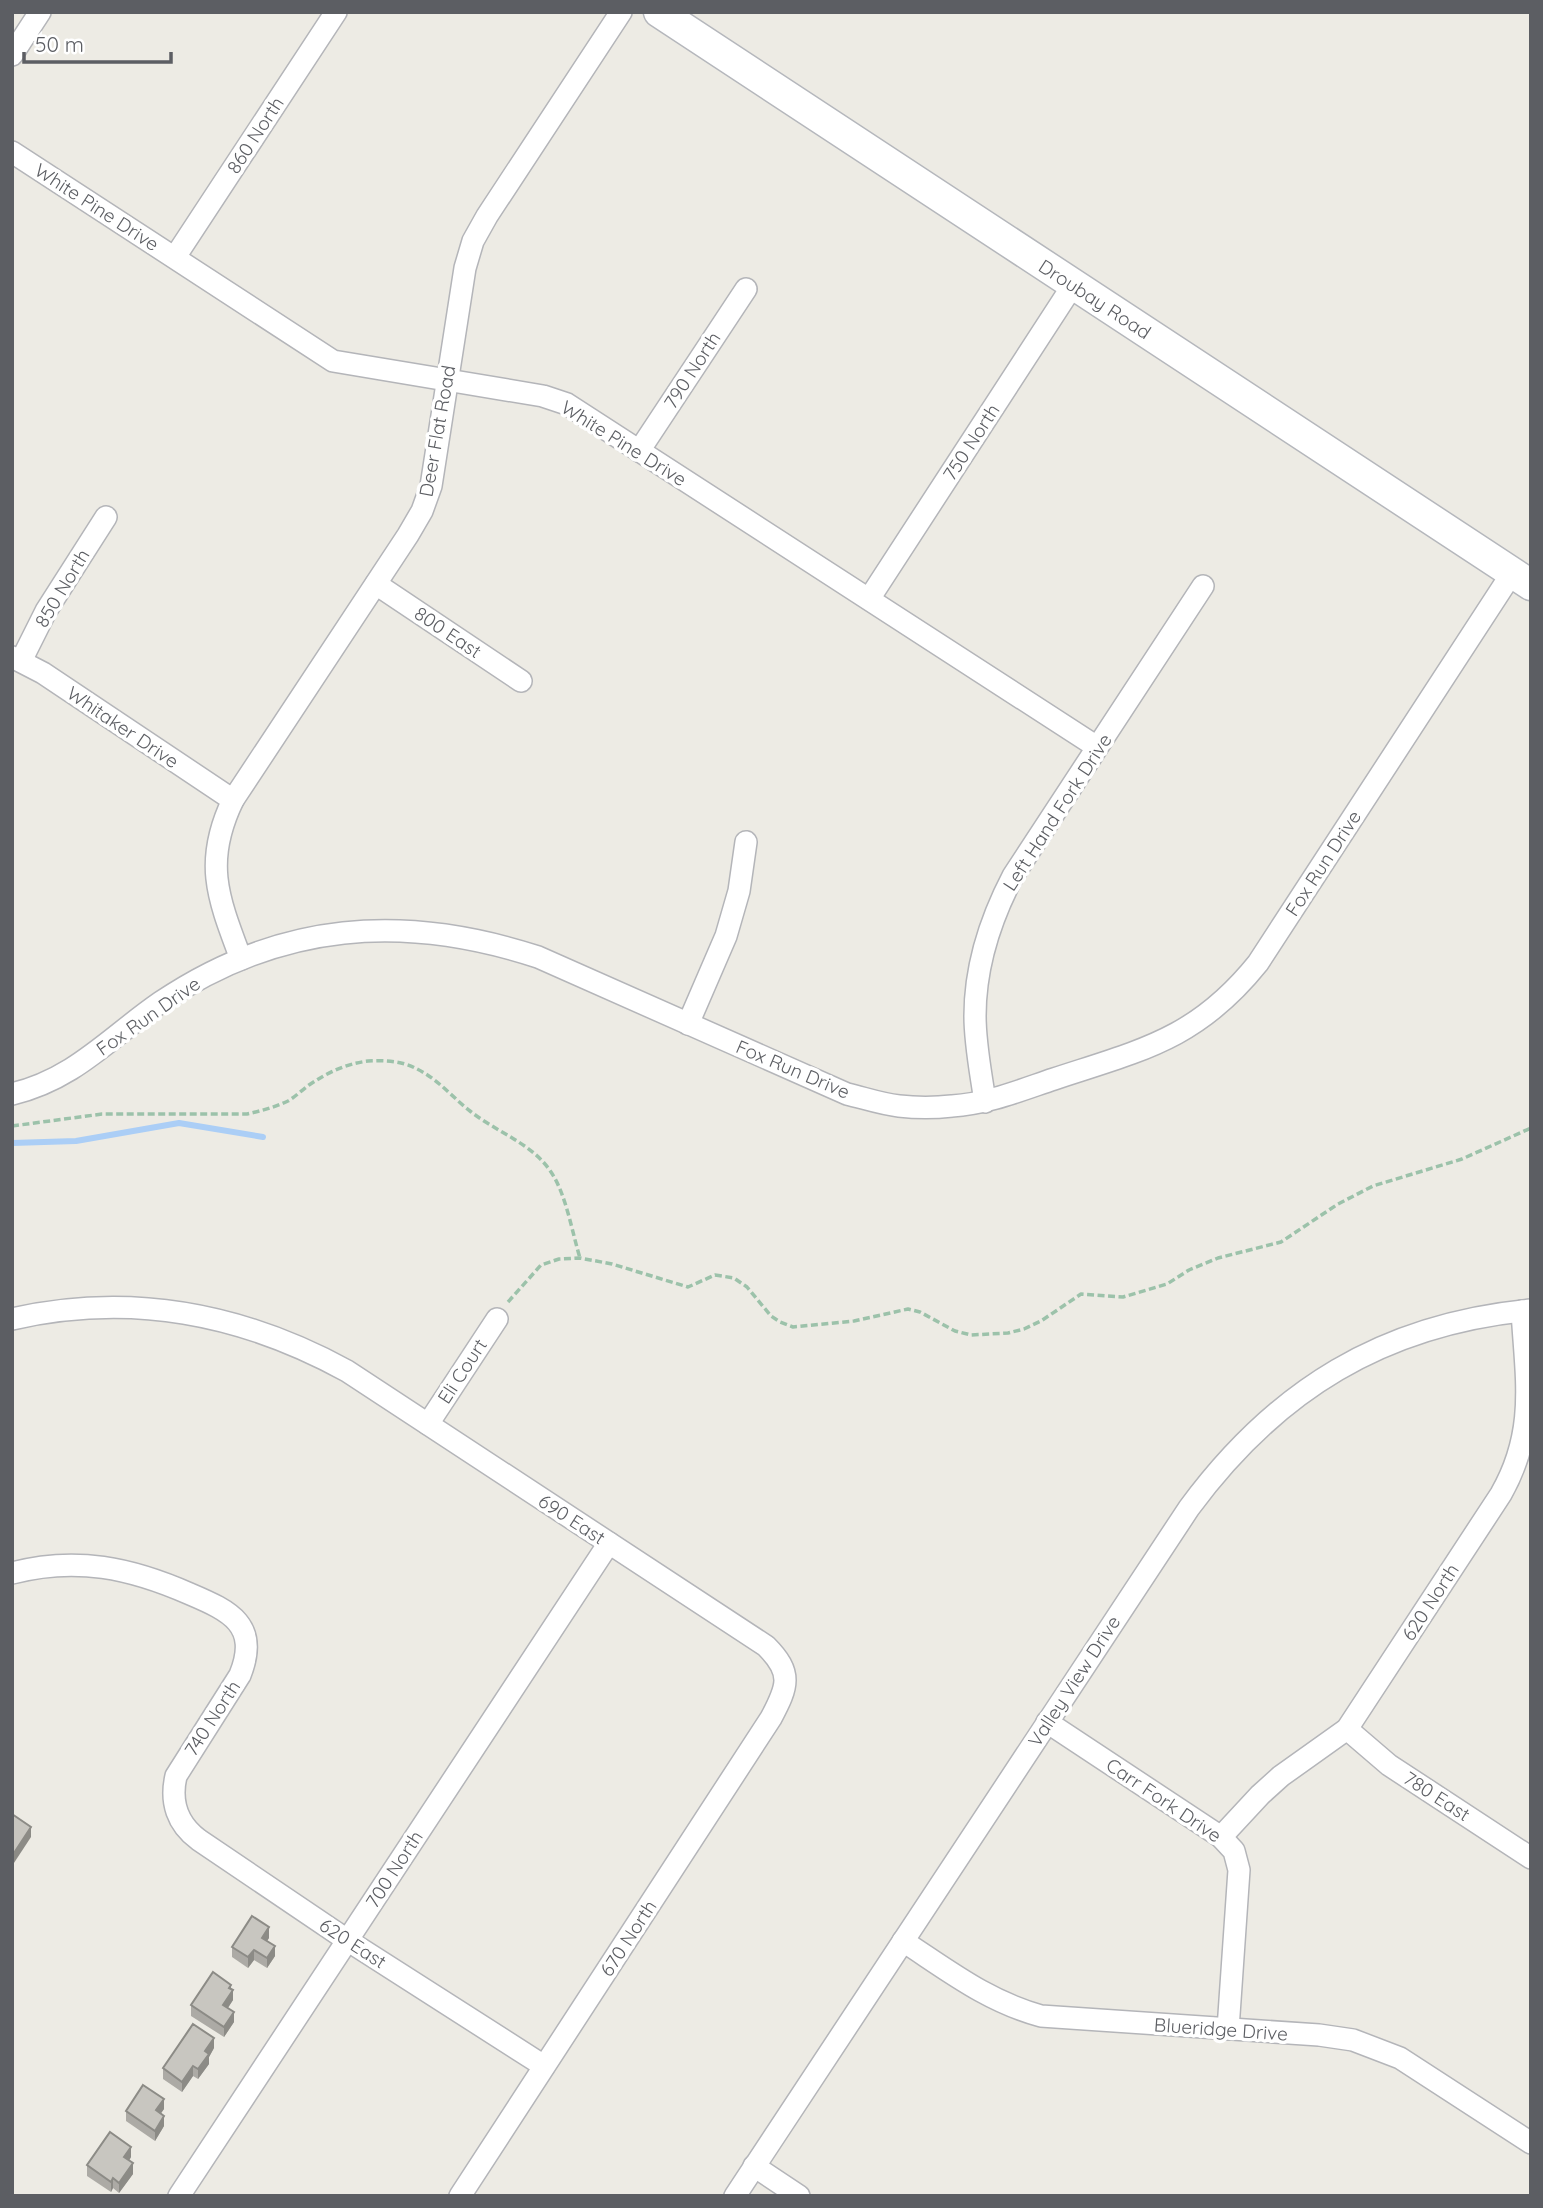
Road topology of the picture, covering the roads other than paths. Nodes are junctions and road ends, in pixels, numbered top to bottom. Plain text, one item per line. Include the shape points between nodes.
1 (40, 12) edge
2 (336, 12) edge
3 (621, 12) edge
4 (659, 12) edge
5 (12, 55) edge
6 (12, 152) edge
7 (175, 257) junction
8 (1073, 285) junction
9 (746, 289) dead end
10 (447, 380) junction
11 (639, 451) junction
12 (106, 517) dead end
13 (1521, 579) edge
14 (376, 583) junction
15 (1203, 586) dead end
16 (869, 599) junction
17 (17, 659) edge
18 (521, 681) dead end
19 (1097, 747) junction
20 (233, 800) junction
21 (746, 842) dead end
22 (241, 959) junction
23 (688, 1024) junction
24 (12, 1094) edge
25 (985, 1102) junction
26 (1526, 1310) edge
27 (12, 1319) edge
28 (497, 1319) road end
29 (428, 1424) junction
30 (609, 1542) junction
31 (12, 1573) edge
32 (787, 1677) joint
33 (1047, 1722) junction
34 (1347, 1729) junction
35 (175, 1807) joint
36 (1221, 1837) junction
37 (1531, 1858) edge
38 (347, 1940) junction
39 (903, 1941) junction
40 (1228, 2029) junction
41 (544, 2066) junction
42 (1531, 2143) edge
43 (754, 2166) junction
44 (179, 2196) edge
45 (460, 2196) edge
46 (735, 2196) edge
47 (799, 2196) edge

1 - 5 street
2 - 7 street, 860 North
3 - 10 street, Deer Flat Road via 474,241 465,268
4 - 8 street, Droubay Road
6 - 7 street, White Pine Drive
7 - 10 street, White Pine Drive via 334,361
8 - 13 street, Droubay Road
8 - 16 street, 750 North
9 - 11 street, 790 North
10 - 11 street, White Pine Drive via 567,404
10 - 14 street, Deer Flat Road via 431,486 422,511
11 - 16 street, White Pine Drive
12 - 17 street, 850 North
13 - 25 street, Fox Run Drive via 1258,963 1228,997 1192,1025 1152,1047
14 - 18 street, 800 East
14 - 20 street, Deer Flat Road
15 - 19 street, Left Hand Fork Drive
16 - 19 street, White Pine Drive
17 - 20 street, Whitaker Drive
19 - 25 street, Left Hand Fork Drive via 1013,876 989,929 975,1015
20 - 22 street, Deer Flat Road via 219,835 216,872 222,908
21 - 23 street via 740,891 726,936
22 - 23 street, Fox Run Drive via 290,941 325,935 396,930 444,934 538,957
22 - 24 street, Fox Run Drive via 160,1003 51,1082
23 - 25 street, Fox Run Drive via 847,1094 898,1106
26 - 33 street, Valley View Drive via 1444,1325 1374,1351 1311,1386 1257,1429 1189,1508
26 - 34 street, 620 North via 1527,1417 1516,1465 1502,1494
27 - 29 street, 690 East via 93,1307 158,1309 256,1329 347,1371
28 - 29 street, Eli Court
29 - 30 street, 690 East
30 - 32 street, 690 East via 766,1646
30 - 38 street, 700 North
31 - 35 street, 740 North via 48,1566 134,1572 223,1608 234,1617 246,1640 245,1664 180,1766 174,1786
32 - 41 street, 670 North via 771,1718
33 - 36 street, Carr Fork Drive
33 - 39 street, Valley View Drive
34 - 36 street, 620 North via 1281,1776
34 - 37 street, 780 East via 1389,1765
35 - 38 street, 620 East via 183,1826 199,1840
36 - 40 street, Carr Fork Drive via 1234,1851 1239,1870
38 - 41 street, 620 East
38 - 44 street, 700 North
39 - 40 street, Blueridge Drive via 989,1997 1023,2011 1060,2018
39 - 43 street, Valley View Drive
40 - 42 street, Blueridge Drive via 1328,2036 1369,2045 1415,2067
41 - 45 street, 670 North
43 - 46 street, Valley View Drive
43 - 47 street

